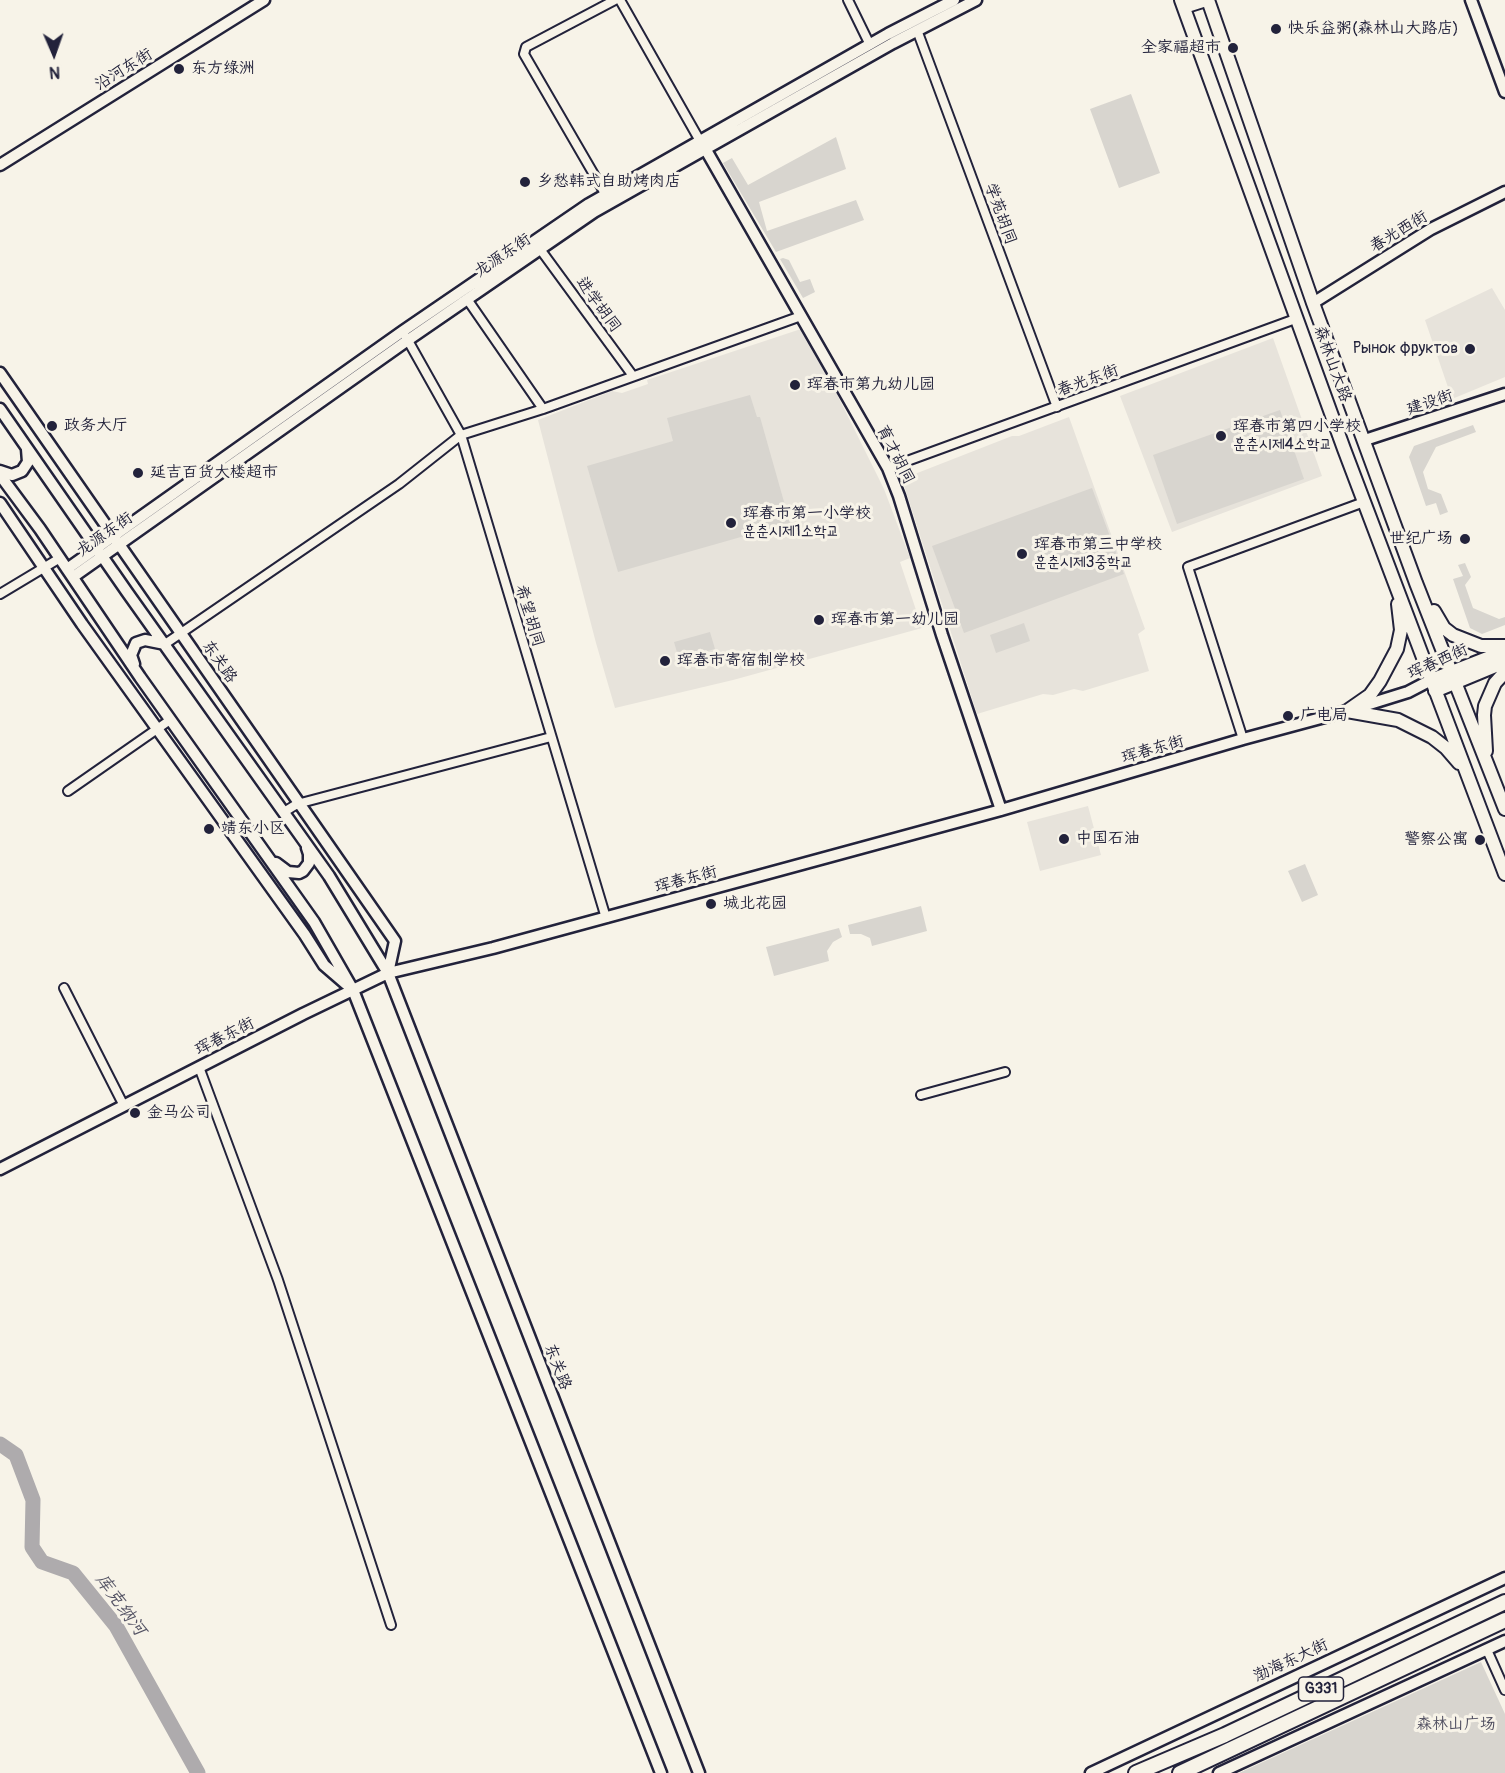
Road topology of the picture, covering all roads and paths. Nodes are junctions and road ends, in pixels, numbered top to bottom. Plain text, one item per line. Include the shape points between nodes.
1 (264, 0) edge
2 (848, 0) edge
3 (976, 0) edge
4 (1207, 0) edge
5 (1471, 0) edge
6 (621, 1) edge
7 (949, 4) edge
8 (1183, 4) edge
9 (917, 30) junction
10 (870, 45) junction
11 (1505, 92) edge
12 (703, 145) junction
13 (0, 165) edge
14 (1505, 192) edge
15 (608, 199) junction
16 (540, 249) junction
17 (467, 299) junction
18 (1312, 303) junction
19 (801, 316) junction
20 (1298, 318) junction
21 (405, 335) junction
22 (0, 374) edge
23 (633, 376) junction
24 (1505, 394) edge
25 (1058, 407) junction
26 (0, 409) edge
27 (543, 409) junction
28 (461, 435) junction
29 (1365, 440) junction
30 (23, 442) junction
31 (888, 468) junction
32 (0, 473) edge
33 (1364, 502) junction
34 (0, 503) edge
35 (116, 540) junction
36 (100, 551) junction
37 (60, 558) junction
38 (45, 567) junction
39 (70, 573) junction
40 (1416, 583) junction
41 (1397, 587) junction
42 (0, 594) edge
43 (181, 634) junction
44 (165, 644) junction
45 (1505, 646) edge
46 (1505, 651) edge
47 (1505, 662) edge
48 (1505, 672) edge
49 (140, 677) junction
50 (1454, 678) junction
51 (1433, 685) junction
52 (1408, 692) joint
53 (1347, 711) junction
54 (170, 720) junction
55 (157, 729) junction
56 (551, 737) junction
57 (1243, 739) junction
58 (1486, 761) junction
59 (1466, 770) junction
60 (68, 791) dead end
61 (299, 803) junction
62 (1505, 809) edge
63 (1001, 810) junction
64 (284, 812) junction
65 (302, 837) junction
66 (266, 855) junction
67 (1505, 873) edge
68 (606, 918) junction
69 (388, 973) junction
70 (64, 988) dead end
71 (353, 990) junction
72 (199, 1067) junction
73 (1005, 1072) dead end
74 (921, 1095) dead end
75 (124, 1106) junction
76 (0, 1169) edge
77 (1505, 1578) edge
78 (1505, 1602) edge
79 (1505, 1620) edge
80 (391, 1625) dead end
81 (1505, 1641) edge
82 (1487, 1650) junction
83 (1505, 1690) edge
84 (662, 1773) edge
85 (699, 1773) edge
86 (1091, 1773) edge
87 (1136, 1773) edge
88 (1180, 1773) edge
89 (1219, 1773) edge

1 - 13 main road, 沿河东街
2 - 10 street
3 - 7 main road, 龙源东街
4 - 8 main road
4 - 18 main road, 森林山大路
5 - 11 main road
6 - 12 street
6 - 15 street via 525,47 524,54
7 - 9 main road, 龙源东街
7 - 10 main road, 龙源东街
8 - 20 main road, 森林山大路
9 - 12 main road, 龙源东街
9 - 25 street, 学苑胡同
10 - 12 main road, 龙源东街
12 - 15 main road, 龙源东街
12 - 19 main road, 育才胡同
14 - 18 main road, 春光西街 via 1431,229
15 - 16 main road, 龙源东街
15 - 21 main road, 龙源东街
16 - 17 main road, 龙源东街
16 - 23 street, 进学胡同
17 - 21 main road, 龙源东街
17 - 27 street
18 - 29 main road, 森林山大路
19 - 23 street
19 - 31 main road, 育才胡同
20 - 25 street, 春光东街
20 - 33 main road, 森林山大路
21 - 28 street, 希望胡同
21 - 35 main road, 龙源东街
22 - 35 main road, 东关路
23 - 27 street
24 - 29 main road, 建设街
25 - 31 street, 春光东街
26 - 30 main road, 东关路
27 - 28 street
28 - 43 street via 399,484
28 - 56 street, 希望胡同
29 - 40 main road, 森林山大路
30 - 32 main road via 29,456 26,466 12,475
30 - 36 main road, 东关路
31 - 63 main road, 育才胡同
32 - 37 main road
33 - 41 main road, 森林山大路
33 - 57 street via 1188,567
34 - 38 main road
35 - 36 main road, 龙源东街
35 - 43 main road, 东关路
36 - 39 main road, 龙源东街
36 - 44 main road, 东关路
37 - 38 street
37 - 39 main road
38 - 42 street
38 - 55 main road
39 - 49 main road
40 - 45 main road via 1444,628 1453,635 1481,646
40 - 50 main road, 森林山大路
41 - 51 main road, 森林山大路
41 - 53 main road via 1401,630 1397,649 1370,695
43 - 44 street
43 - 61 main road, 东关路
44 - 49 main road via 145,640 133,647 132,660
44 - 64 main road, 东关路
46 - 50 main road, 珲春西街
47 - 50 main road, 珲春西街
48 - 58 main road via 1495,683 1485,706
49 - 54 main road
50 - 51 main road, 珲春西街
50 - 58 main road, 森林山大路
51 - 52 main road, 珲春西街
51 - 59 main road, 森林山大路
52 - 53 main road, 珲春东街
53 - 57 main road, 珲春东街
53 - 59 main road via 1398,720 1432,737
54 - 55 street
54 - 66 main road
55 - 60 street
55 - 71 main road via 324,965
56 - 61 street
56 - 68 street, 希望胡同
57 - 63 main road, 珲春东街
58 - 62 main road, 森林山大路
59 - 67 main road, 森林山大路
61 - 64 street
61 - 69 main road, 东关路 via 394,941
63 - 68 main road, 珲春东街
64 - 65 main road, 东关路
65 - 66 main road via 310,859 303,871 288,873
65 - 69 main road, 东关路
66 - 71 main road via 314,922
68 - 69 main road, 珲春东街
69 - 71 main road, 珲春东街
69 - 85 main road, 东关路
70 - 75 street
71 - 72 main road, 珲春东街
71 - 84 main road
72 - 75 main road, 珲春东街
72 - 80 street via 278,1280
73 - 74 street
75 - 76 main road, 珲春东街
77 - 86 main road, 渤海东大街
78 - 87 highway, G331
79 - 88 highway, G331
81 - 82 main road
82 - 83 street
82 - 89 main road

